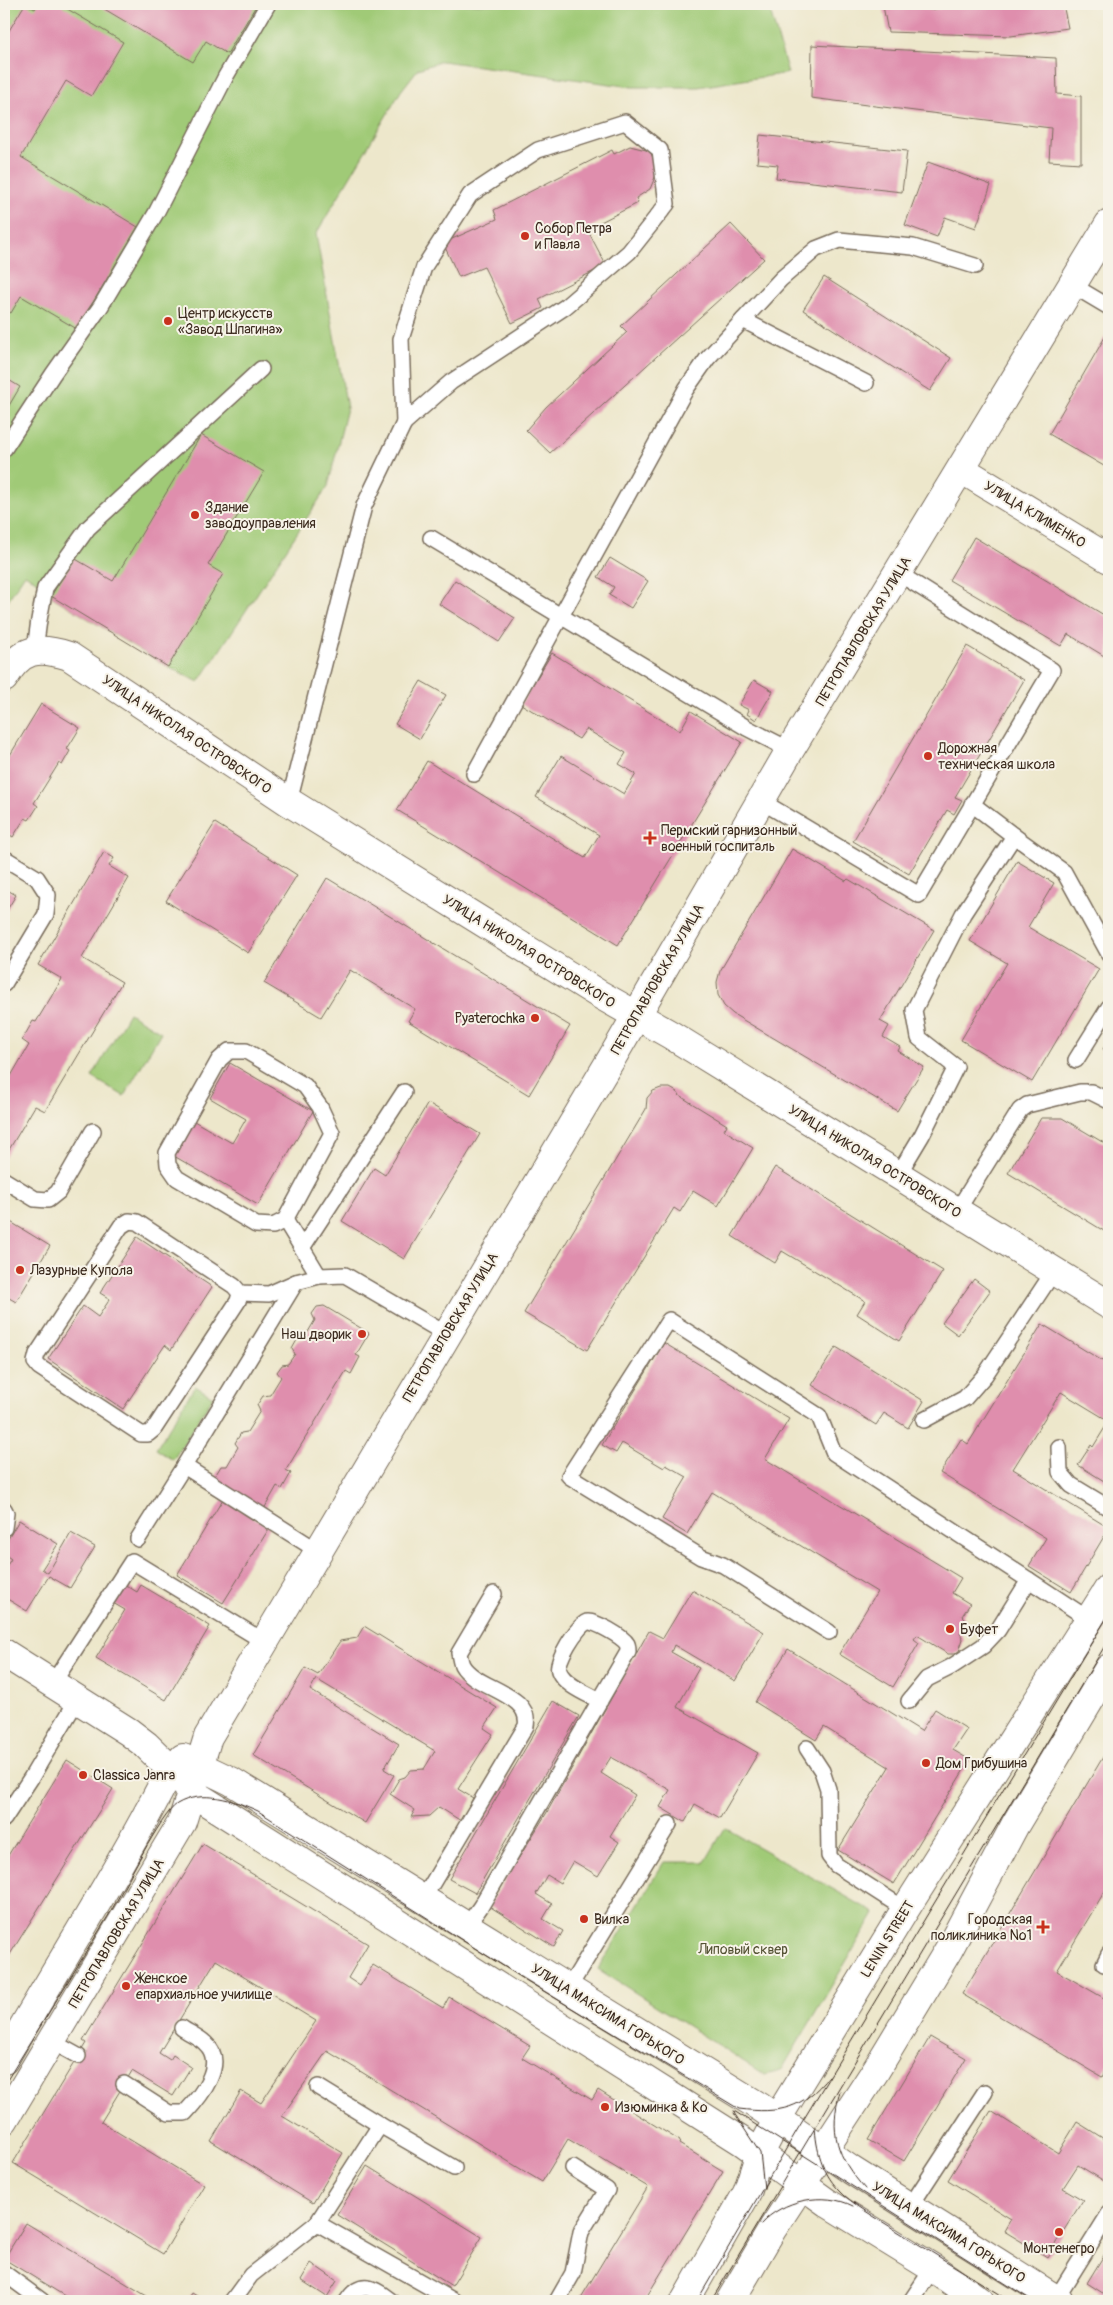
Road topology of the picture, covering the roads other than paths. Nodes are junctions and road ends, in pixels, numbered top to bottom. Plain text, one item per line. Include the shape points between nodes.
1 (268, 4) edge
2 (1109, 224) edge
3 (975, 266) dead end
4 (1072, 285) junction
5 (1109, 307) edge
6 (743, 320) junction
7 (261, 369) dead end
8 (866, 383) dead end
9 (404, 423) junction
10 (4, 449) edge
11 (961, 470) junction
12 (430, 538) dead end
13 (1109, 558) edge
14 (898, 573) junction
15 (560, 616) junction
16 (31, 652) junction
17 (4, 678) edge
18 (790, 750) junction
19 (474, 774) dead end
20 (761, 801) junction
21 (289, 802) junction
22 (972, 804) junction
23 (1014, 836) junction
24 (4, 858) edge
25 (1109, 954) edge
26 (4, 984) edge
27 (1109, 1007) edge
28 (634, 1015) junction
29 (1076, 1060) dead end
30 (404, 1092) dead end
31 (1109, 1100) edge
32 (93, 1131) dead end
33 (898, 1175) junction
34 (4, 1180) edge
35 (957, 1211) junction
36 (285, 1220) junction
37 (302, 1248) junction
38 (1054, 1271) junction
39 (319, 1276) junction
40 (296, 1282) junction
41 (240, 1293) junction
42 (1109, 1305) edge
43 (446, 1334) junction
44 (924, 1420) dead end
45 (1059, 1447) dead end
46 (184, 1466) junction
47 (1109, 1508) edge
48 (4, 1509) edge
49 (4, 1528) edge
50 (138, 1539) dead end
51 (318, 1551) junction
52 (1029, 1580) junction
53 (1109, 1588) edge
54 (494, 1594) dead end
55 (1090, 1620) junction
56 (829, 1632) dead end
57 (265, 1642) junction
58 (4, 1653) edge
59 (1109, 1668) edge
60 (53, 1683) junction
61 (77, 1700) junction
62 (600, 1701) junction
63 (909, 1701) dead end
64 (807, 1748) dead end
65 (184, 1765) junction
66 (191, 1791) junction
67 (4, 1819) edge
68 (669, 1824) dead end
69 (423, 1900) junction
70 (906, 1910) junction
71 (467, 1926) junction
72 (568, 1989) junction
73 (182, 2028) dead end
74 (51, 2041) junction
75 (78, 2056) dead end
76 (4, 2060) edge
77 (124, 2084) dead end
78 (318, 2087) dead end
79 (985, 2092) dead end
80 (778, 2119) junction
81 (4, 2120) edge
82 (380, 2125) junction
83 (822, 2151) junction
84 (760, 2153) junction
85 (454, 2168) dead end
86 (573, 2168) dead end
87 (801, 2185) junction
88 (910, 2207) junction
89 (1109, 2214) edge
90 (317, 2223) junction
91 (932, 2268) junction
92 (4, 2273) edge
93 (1058, 2300) edge
94 (42, 2301) edge
95 (232, 2301) edge
96 (347, 2301) edge
97 (391, 2301) edge
98 (454, 2301) edge
99 (557, 2301) edge
100 (685, 2301) edge
101 (730, 2301) edge
102 (912, 2301) edge
103 (980, 2301) edge

1 - 10 lane via 226,76 156,214 101,306
2 - 4 street, ПЕТРОПАВЛОВСКАЯ УЛИЦА
3 - 6 lane via 913,247 839,240 816,249 781,279
4 - 5 lane
4 - 11 street, ПЕТРОПАВЛОВСКАЯ УЛИЦА
6 - 8 lane
6 - 15 lane via 707,359 686,390
7 - 16 lane via 88,528 46,588
9 - 9 lane via 401,339 424,267 470,195 538,150 625,122 660,150 668,204 629,252 565,307 451,382
9 - 21 lane via 364,506
11 - 13 street, УЛИЦА КЛИМЕНКО
11 - 14 street, ПЕТРОПАВЛОВСКАЯ УЛИЦА
12 - 15 lane
14 - 18 street, ПЕТРОПАВЛОВСКАЯ УЛИЦА
14 - 22 lane via 1052,670
15 - 18 lane via 747,728
15 - 19 lane
16 - 17 street via 14,663
16 - 21 street, УЛИЦА НИКОЛАЯ ОСТРОВСКОГО via 44,649 69,656
18 - 20 street, ПЕТРОПАВЛОВСКАЯ УЛИЦА
20 - 22 lane via 919,895
20 - 28 street, ПЕТРОПАВЛОВСКАЯ УЛИЦА
21 - 28 street, УЛИЦА НИКОЛАЯ ОСТРОВСКОГО
22 - 23 lane
23 - 25 lane via 1064,872
23 - 33 lane via 963,914 914,1010 919,1038 956,1067 922,1136
24 - 26 lane via 37,878 48,895 46,914
27 - 29 lane
28 - 33 street, УЛИЦА НИКОЛАЯ ОСТРОВСКОГО
28 - 43 street, ПЕТРОПАВЛОВСКАЯ УЛИЦА via 610,1061
30 - 37 lane
31 - 35 lane via 1092,1092 1080,1092 1027,1105 1020,1110
32 - 34 lane via 58,1192 48,1200 35,1199
33 - 35 street, УЛИЦА НИКОЛАЯ ОСТРОВСКОГО
35 - 38 street, УЛИЦА НИКОЛАЯ ОСТРОВСКОГО
36 - 36 lane via 332,1133 320,1107 305,1086 246,1051 229,1050 219,1060 167,1153 168,1165 177,1178 256,1225 273,1226
36 - 37 lane
37 - 39 lane
38 - 42 street, УЛИЦА НИКОЛАЯ ОСТРОВСКОГО
38 - 44 lane via 985,1375 965,1398
39 - 40 lane
39 - 43 lane via 345,1275
40 - 41 lane via 269,1294
40 - 46 lane
41 - 41 lane via 138,1222 129,1221 121,1226 37,1354 35,1362 141,1434 148,1434 238,1302
43 - 51 street, ПЕТРОПАВЛОВСКАЯ УЛИЦА
45 - 47 lane via 1060,1472 1071,1485
46 - 50 lane
46 - 51 lane
48 - 49 lane
51 - 57 street, ПЕТРОПАВЛОВСКАЯ УЛИЦА
52 - 55 lane
52 - 56 lane via 834,1453 819,1416 669,1320 569,1476 701,1557 723,1565
52 - 63 lane via 998,1630 983,1646 951,1668 927,1679
53 - 55 street, LENIN STREET
54 - 69 lane via 459,1653 462,1665 470,1673 523,1707 528,1717 526,1726
55 - 70 street, LENIN STREET
57 - 60 lane via 132,1561
57 - 65 street, ПЕТРОПАВЛОВСКАЯ УЛИЦА via 208,1737
58 - 60 street, УЛИЦА МАКСИМА ГОРЬКОГО
59 - 83 street via 1015,1825 949,1949 876,2070
60 - 61 street, УЛИЦА МАКСИМА ГОРЬКОГО
61 - 65 street, УЛИЦА МАКСИМА ГОРЬКОГО via 146,1745
61 - 67 lane
62 - 62 lane via 628,1652 621,1637 593,1622 577,1629 558,1663 558,1671 564,1679
62 - 71 lane
64 - 70 lane via 822,1771 828,1789 829,1856 836,1865
65 - 66 street, УЛИЦА МАКСИМА ГОРЬКОГО
65 - 69 street, УЛИЦА МАКСИМА ГОРЬКОГО via 231,1781
65 - 76 street, ПЕТРОПАВЛОВСКАЯ УЛИЦА via 48,1982
66 - 74 street, ПЕТРОПАВЛОВСКАЯ УЛИЦА via 182,1822
66 - 84 street, УЛИЦА МАКСИМА ГОРЬКОГО
68 - 72 lane
69 - 71 street, УЛИЦА МАКСИМА ГОРЬКОГО
70 - 80 street, LENIN STREET
71 - 72 street, УЛИЦА МАКСИМА ГОРЬКОГО
72 - 80 street, УЛИЦА МАКСИМА ГОРЬКОГО
73 - 77 lane via 206,2043 214,2054 214,2066 200,2097 185,2113 169,2113
74 - 75 lane
74 - 81 street, ПЕТРОПАВЛОВСКАЯ УЛИЦА
78 - 82 lane
79 - 88 lane
80 - 83 street, УЛИЦА МАКСИМА ГОРЬКОГО
80 - 84 street, LENIN STREET
82 - 85 lane
82 - 90 lane
83 - 87 street
83 - 88 street, УЛИЦА МАКСИМА ГОРЬКОГО
84 - 87 street, УЛИЦА МАКСИМА ГОРЬКОГО
84 - 100 street, LENIN STREET via 747,2193
86 - 99 lane via 607,2190 581,2232 573,2273
87 - 91 street, УЛИЦА МАКСИМА ГОРЬКОГО
87 - 101 street
88 - 93 street, УЛИЦА МАКСИМА ГОРЬКОГО
89 - 93 lane
90 - 95 lane via 251,2275
90 - 98 lane
91 - 102 lane
91 - 103 street, УЛИЦА МАКСИМА ГОРЬКОГО
92 - 94 lane
96 - 97 lane via 353,2291 364,2287 376,2290

